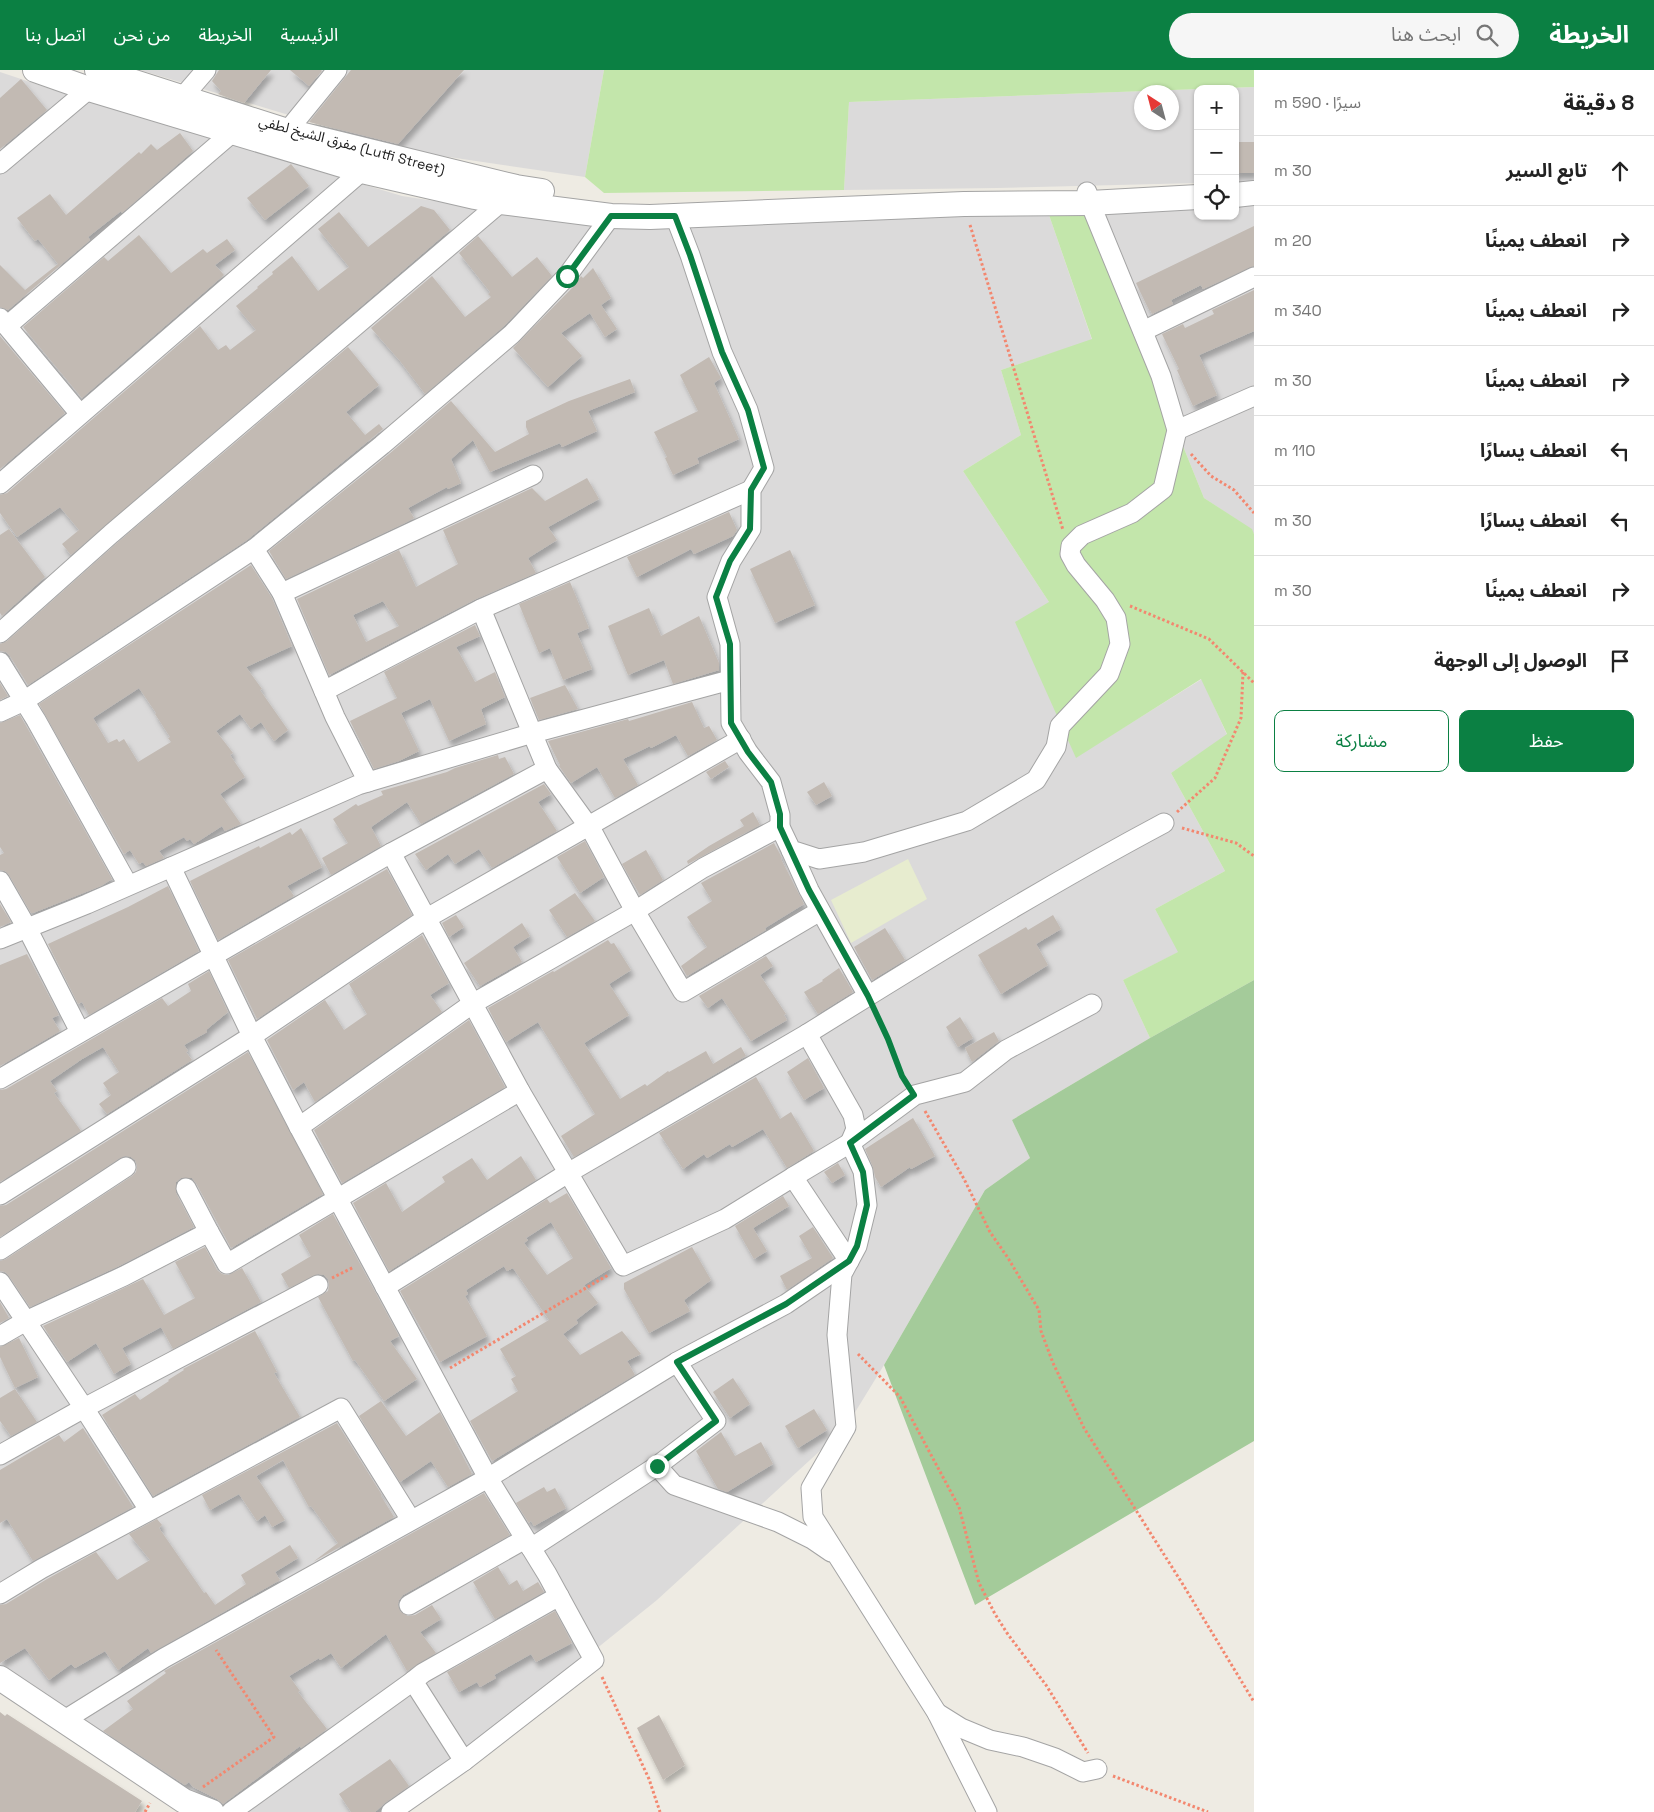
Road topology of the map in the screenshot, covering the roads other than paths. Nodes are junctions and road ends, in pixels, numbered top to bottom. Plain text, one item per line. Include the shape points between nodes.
1 (35, 70) edge
2 (206, 70) edge
3 (337, 70) edge
4 (93, 80) edge
5 (176, 105) junction
6 (241, 125) junction
7 (282, 138) junction
8 (380, 154) junction
9 (0, 164) edge
10 (362, 171) junction
11 (1254, 182) edge
12 (1239, 183) edge
13 (1194, 185) edge
14 (1254, 193) edge
15 (1239, 194) edge
16 (1194, 197) edge
17 (1089, 198) junction
18 (501, 202) junction
19 (611, 209) junction
20 (675, 216) junction
21 (1254, 277) edge
22 (3, 322) edge
23 (1143, 331) junction
24 (1254, 396) edge
25 (80, 414) junction
26 (1177, 430) junction
27 (533, 475) dead end
28 (0, 484) edge
29 (751, 490) junction
30 (254, 549) junction
31 (282, 593) junction
32 (482, 609) junction
33 (0, 633) edge
34 (0, 662) edge
35 (730, 680) junction
36 (324, 692) junction
37 (24, 701) junction
38 (0, 712) edge
39 (533, 733) junction
40 (741, 739) junction
41 (547, 769) junction
42 (368, 782) junction
43 (1164, 823) road end
44 (589, 826) junction
45 (780, 827) junction
46 (791, 850) junction
47 (391, 853) junction
48 (171, 867) junction
49 (0, 881) edge
50 (128, 885) junction
51 (635, 911) junction
52 (820, 911) junction
53 (427, 918) junction
54 (27, 928) junction
55 (0, 939) edge
56 (213, 954) junction
57 (868, 996) junction
58 (472, 1004) junction
59 (1092, 1004) dead end
60 (80, 1032) junction
61 (807, 1034) junction
62 (252, 1036) junction
63 (0, 1079) edge
64 (520, 1091) junction
65 (299, 1127) junction
66 (850, 1143) junction
67 (126, 1167) dead end
68 (568, 1173) junction
69 (793, 1177) junction
70 (186, 1188) dead end
71 (0, 1196) edge
72 (337, 1198) junction
73 (209, 1232) junction
74 (0, 1250) edge
75 (849, 1261) junction
76 (0, 1282) edge
77 (318, 1285) road end
78 (385, 1287) junction
79 (26, 1321) junction
80 (0, 1336) edge
81 (677, 1362) junction
82 (84, 1408) junction
83 (0, 1454) edge
84 (657, 1466) junction
85 (488, 1478) junction
86 (149, 1510) junction
87 (411, 1520) junction
88 (528, 1544) junction
89 (838, 1557) junction
90 (0, 1594) edge
91 (559, 1596) junction
92 (409, 1605) dead end
93 (0, 1678) edge
94 (413, 1681) junction
95 (0, 1692) edge
96 (937, 1713) junction
97 (64, 1721) junction
98 (464, 1761) junction
99 (1097, 1769) road end
100 (184, 1806) edge
101 (212, 1812) edge
102 (231, 1812) edge
103 (391, 1812) edge
104 (987, 1812) edge

1 - 4 street, مفرق الشيخ لطفي (Lutfi Street)
2 - 5 street
3 - 7 street
4 - 5 street, مفرق الشيخ لطفي (Lutfi Street)
4 - 9 street
5 - 6 street, مفرق الشيخ لطفي (Lutfi Street)
6 - 7 street, مفرق الشيخ لطفي (Lutfi Street)
6 - 22 street
7 - 8 street, مفرق الشيخ لطفي (Lutfi Street)
7 - 10 street
8 - 10 street
8 - 19 street, مفرق الشيخ لطفي (Lutfi Street)
10 - 18 street
10 - 25 street
11 - 12 street
13 - 17 street
14 - 15 street
16 - 17 street
17 - 19 street via 960,193 648,203
17 - 20 street
17 - 23 street
18 - 19 street
18 - 33 street via 110,534
19 - 20 street
19 - 30 street via 567,276 512,334
20 - 29 street via 722,352 748,410 764,468
21 - 23 street
22 - 25 street
23 - 26 street
24 - 26 street
25 - 28 street
26 - 46 street via 1163,489 1132,513 1082,535 1071,546 1070,554 1076,565 1106,600 1116,618 1120,644 1109,674 1060,726 1056,748 1036,780 967,820 864,852 819,859
27 - 31 street
29 - 32 street
29 - 35 street via 750,529 730,561 716,597 730,644
30 - 31 street
30 - 37 street
31 - 36 street
32 - 36 street
32 - 39 street
34 - 37 street
35 - 39 street
35 - 40 street via 731,723
36 - 42 street
37 - 38 street
37 - 50 street
39 - 41 street
39 - 42 street
40 - 44 street
40 - 45 street via 771,782 780,814
41 - 44 street
41 - 47 street
42 - 48 street
43 - 57 street
44 - 51 street
44 - 53 street
45 - 46 street
45 - 51 street via 703,868
46 - 52 street
47 - 53 street
47 - 56 street
48 - 50 street
48 - 56 street
49 - 54 street
50 - 54 street
51 - 52 street via 683,992
51 - 58 street
52 - 57 street
53 - 58 street
53 - 62 street
54 - 55 street
54 - 60 street
56 - 60 street
56 - 62 street
57 - 61 street
58 - 64 street
58 - 65 street
59 - 66 street via 1006,1050 964,1082 914,1095
60 - 63 street
61 - 66 street via 853,1115 856,1129
61 - 68 street
62 - 65 street
62 - 71 street
64 - 68 street
64 - 72 street
65 - 72 street
66 - 69 street
66 - 75 street via 863,1172 867,1205 857,1246
67 - 74 street
68 - 69 street via 624,1266 726,1219
68 - 78 street
69 - 75 street
70 - 73 street
72 - 73 street via 227,1264
72 - 78 street
73 - 79 street
75 - 81 street via 786,1304
75 - 89 street via 842,1274 837,1335 846,1428 811,1488 813,1517
76 - 79 street
77 - 82 street
78 - 85 street
79 - 80 street
79 - 82 street
81 - 84 street via 716,1421
81 - 85 street
82 - 83 street
82 - 86 street
84 - 88 street
84 - 89 street via 674,1485 778,1522
85 - 87 street
85 - 88 street
86 - 87 street via 341,1408
86 - 90 street
87 - 97 street via 164,1658
88 - 91 street
88 - 92 street
89 - 96 street
91 - 94 street
91 - 98 street via 594,1660
93 - 97 street
94 - 98 street
94 - 102 street
95 - 100 street
96 - 99 street via 990,1740 1055,1758 1083,1772
96 - 104 street
97 - 100 street
98 - 103 street
100 - 101 street

